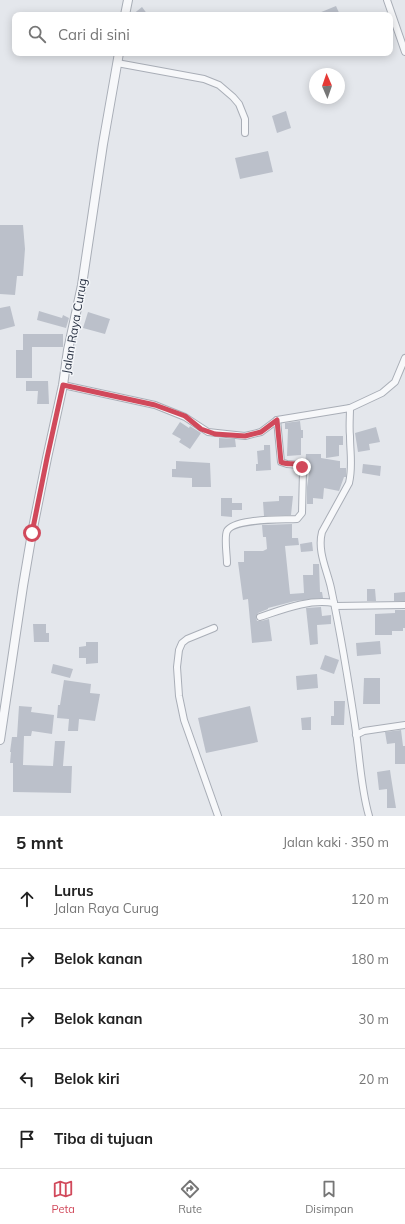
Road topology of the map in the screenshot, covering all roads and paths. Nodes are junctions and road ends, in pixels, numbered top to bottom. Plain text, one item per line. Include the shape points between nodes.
1 (128, 0) edge
2 (387, 0) edge
3 (126, 12) edge
4 (391, 12) edge
5 (393, 17) edge
6 (405, 52) edge
7 (118, 56) edge
8 (117, 63) junction
9 (245, 133) dead end
10 (405, 358) edge
11 (63, 385) junction
12 (350, 408) junction
13 (277, 420) junction
14 (227, 562) dead end
15 (334, 605) junction
16 (405, 605) edge
17 (260, 617) dead end
18 (214, 628) dead end
19 (405, 725) edge
20 (356, 734) junction
21 (0, 740) edge
22 (218, 816) edge
23 (369, 816) edge

1 - 3 street
2 - 4 street
5 - 6 street
7 - 8 street, Jalan Raya Curug
8 - 9 street via 204,79 219,85 239,104 245,118
8 - 11 street, Jalan Raya Curug via 82,285
10 - 12 street via 395,382 382,393
11 - 13 street via 155,405 185,416 201,429 215,434 245,436 261,432
11 - 21 street, Jalan Raya Curug via 22,586
12 - 13 street
12 - 15 street via 352,456 349,483 320,538
13 - 14 street via 281,462 300,465 304,470 302,513 297,519 256,521 232,526 226,536
15 - 16 street
15 - 17 street via 325,602 296,606
15 - 20 street
18 - 22 street via 182,643 177,667 184,720
19 - 20 street
20 - 23 street

